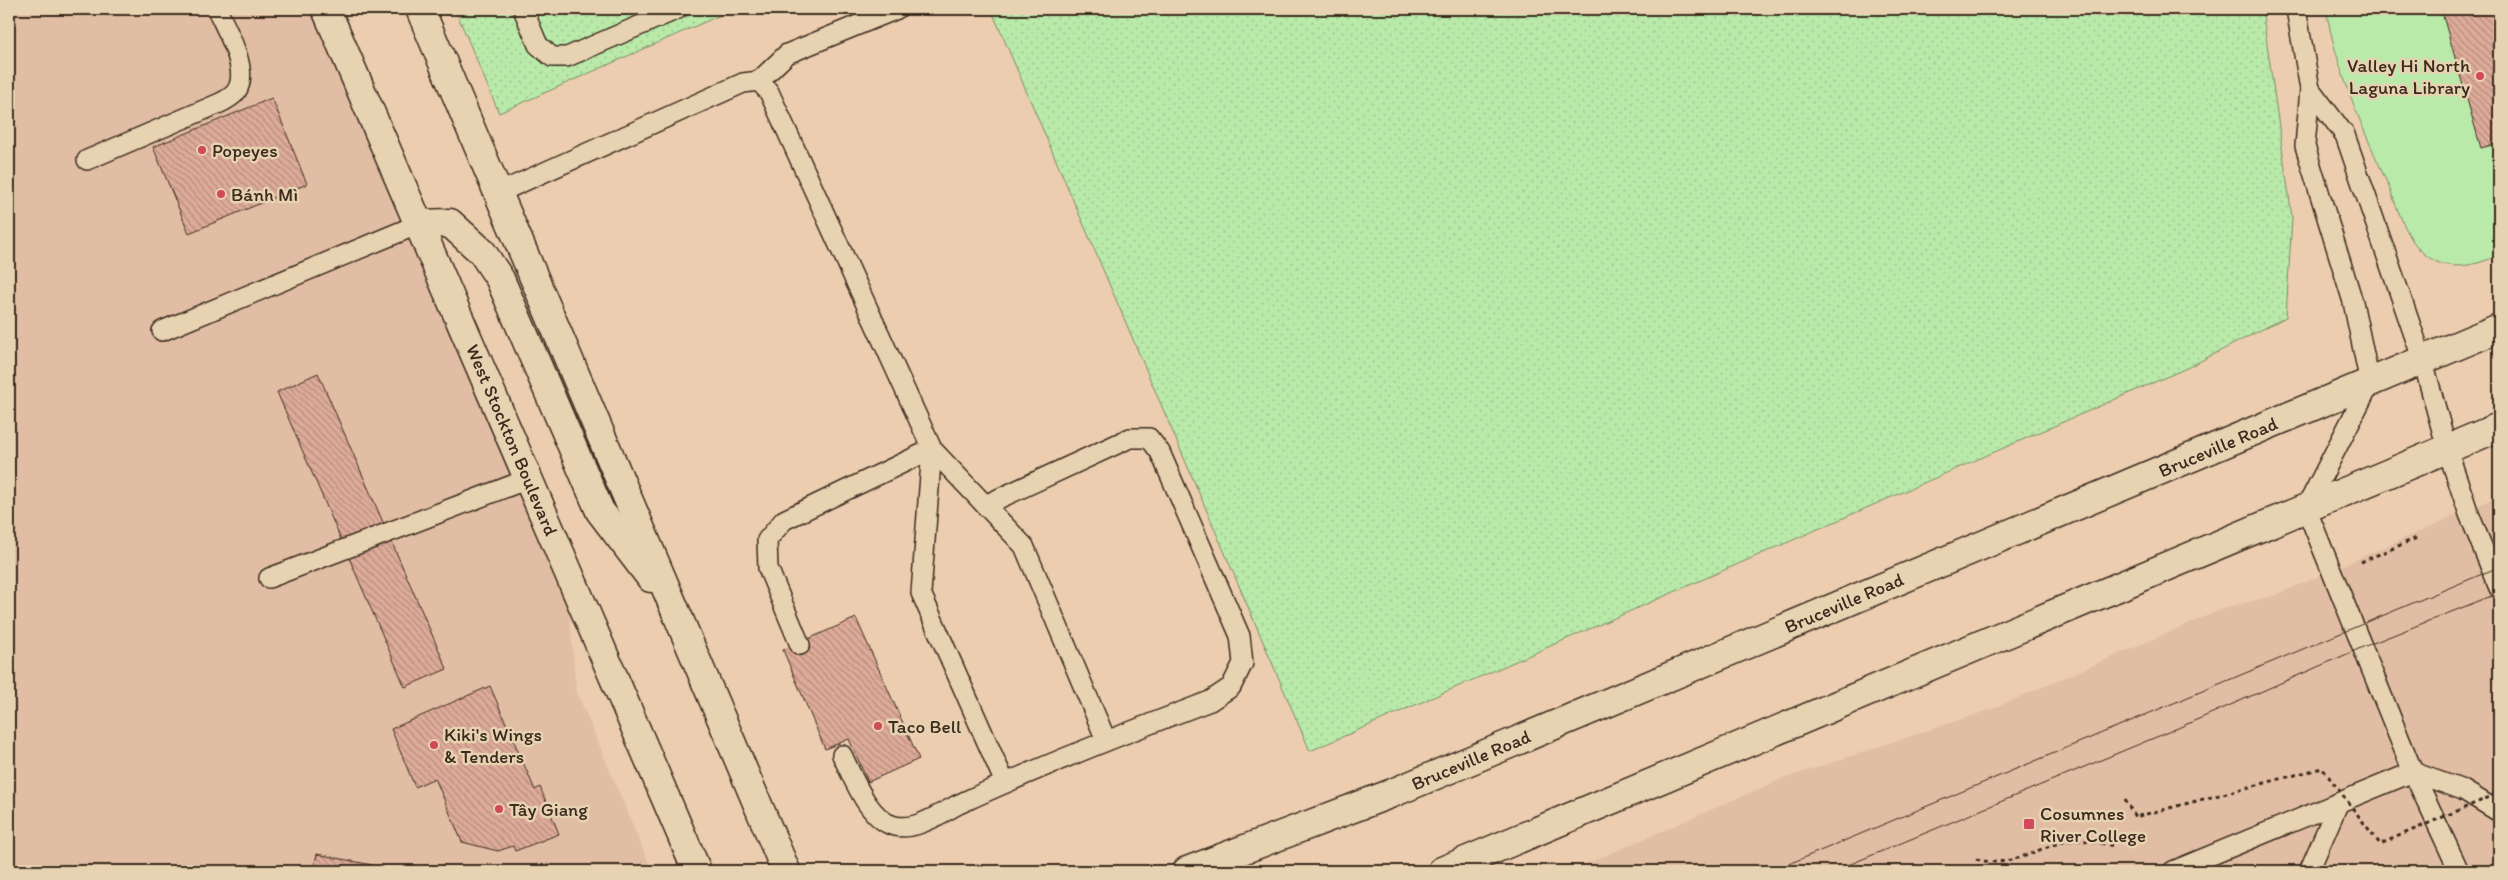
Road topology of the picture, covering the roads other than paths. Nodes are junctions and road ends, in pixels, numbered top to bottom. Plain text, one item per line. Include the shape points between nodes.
1 (217, 9) edge
2 (326, 9) edge
3 (420, 9) edge
4 (522, 9) edge
5 (678, 9) edge
6 (897, 9) edge
7 (2296, 9) edge
8 (758, 81) junction
9 (2310, 89) junction
10 (87, 160) dead end
11 (498, 193) junction
12 (419, 224) junction
13 (2499, 328) edge
14 (162, 331) dead end
15 (2423, 361) junction
16 (2370, 383) junction
17 (2499, 427) edge
18 (932, 449) junction
19 (2447, 449) junction
20 (528, 479) junction
21 (985, 505) junction
22 (2306, 508) junction
23 (269, 578) dead end
24 (2499, 588) edge
25 (675, 610) junction
26 (800, 645) dead end
27 (1106, 740) junction
28 (842, 755) dead end
29 (2413, 772) junction
30 (1005, 783) junction
31 (2338, 804) junction
32 (2499, 812) edge
33 (696, 871) edge
34 (786, 871) edge
35 (1187, 871) edge
36 (1442, 871) edge
37 (2173, 871) edge
38 (2309, 871) edge
39 (2459, 871) edge

1 - 10 lane via 240,61 234,94
2 - 12 main road, West Stockton Boulevard
3 - 11 main road
4 - 5 lane via 538,45 552,56 567,57
6 - 8 lane via 787,54
7 - 9 lane
8 - 11 lane via 743,83
8 - 18 lane via 769,92
9 - 15 lane via 2346,135
9 - 16 lane via 2305,146 2353,302
11 - 25 main road
12 - 14 lane
12 - 20 main road, West Stockton Boulevard
12 - 25 main road via 450,223 482,252 500,279 600,511
13 - 15 main road, Bruceville Road
15 - 16 main road, Bruceville Road
15 - 19 lane
16 - 22 lane
16 - 35 main road, Bruceville Road via 1408,786
17 - 19 main road
18 - 21 lane
18 - 26 lane via 784,520 767,540 768,568
18 - 30 lane via 921,592
19 - 22 main road
19 - 24 lane
20 - 23 lane
20 - 33 main road, West Stockton Boulevard
21 - 27 lane via 1024,546
21 - 27 lane via 1130,438 1149,438 1160,452 1240,636 1243,663 1231,687 1210,701
22 - 29 lane
22 - 36 main road
25 - 34 main road
27 - 30 lane
28 - 30 lane via 865,800 877,816 895,826 916,825
29 - 31 lane
29 - 32 lane via 2463,790
29 - 39 lane
31 - 37 lane
31 - 38 lane

